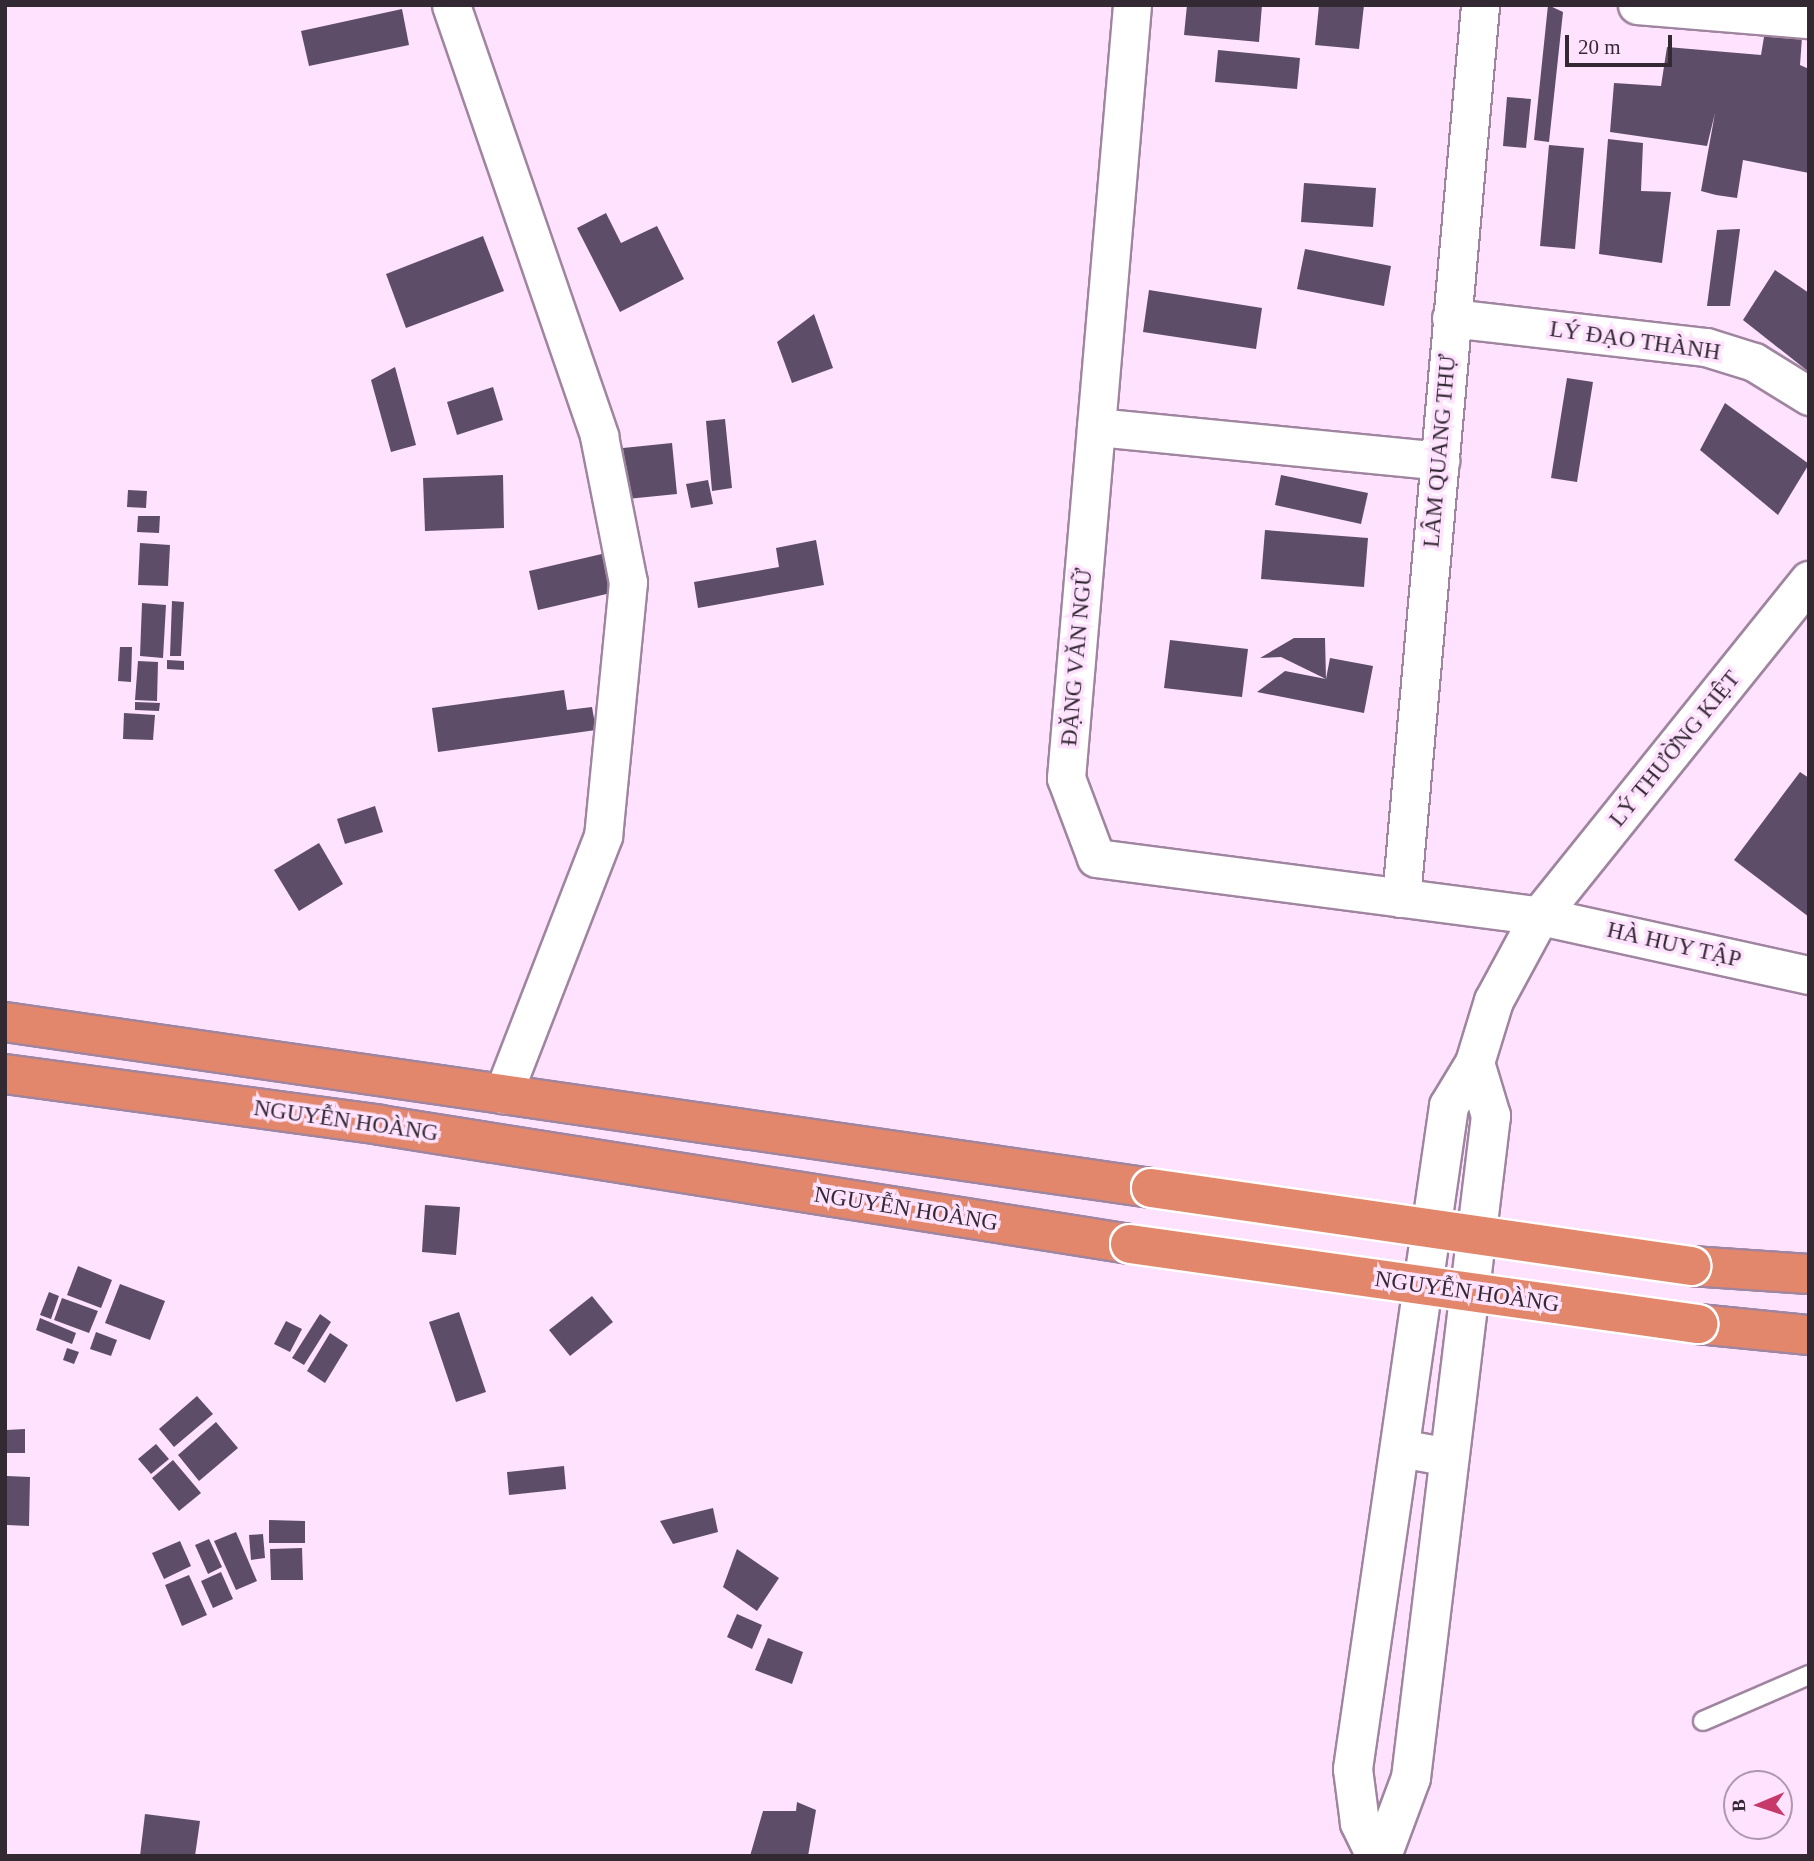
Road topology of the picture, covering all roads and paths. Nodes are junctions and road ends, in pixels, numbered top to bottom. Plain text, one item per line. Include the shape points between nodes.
1 (451, 5) edge
2 (1132, 5) edge
3 (1480, 5) edge
4 (1637, 5) edge
5 (1809, 19) edge
6 (1451, 317) junction
7 (1809, 396) edge
8 (1096, 427) junction
9 (1440, 461) junction
10 (1809, 581) edge
11 (1401, 898) junction
12 (1540, 916) junction
13 (1809, 975) edge
14 (5, 1022) edge
15 (1475, 1063) junction
16 (5, 1074) edge
17 (503, 1094) junction
18 (1809, 1274) edge
19 (1809, 1335) edge
20 (1400, 1448) junction
21 (1449, 1457) junction
22 (1809, 1675) edge
23 (1703, 1721) dead end
24 (1376, 1856) edge
25 (1382, 1856) edge

1 - 17 street via 599,436 628,582 603,836
2 - 8 street, ĐẶNG VĂN NGỮ
3 - 6 street, LÂM QUANG THỰ
4 - 5 street
6 - 7 street, LÝ ĐẠO THÀNH via 1706,347 1754,362
6 - 9 street, LÂM QUANG THỰ
8 - 9 street
8 - 11 street, ĐẶNG VĂN NGỮ via 1066,778 1096,858
9 - 11 street, LÂM QUANG THỰ
10 - 12 street, LÝ THƯỜNG KIỆT
11 - 12 street, ĐẶNG VĂN NGỮ
12 - 13 street, HÀ HUY TẬP
12 - 15 street, LÝ THƯỜNG KIỆT via 1494,1001
14 - 17 highway
15 - 20 street, LÝ THƯỜNG KIỆT via 1449,1106
15 - 21 street via 1491,1116
16 - 19 highway, NGUYỄN HOÀNG, bridge via 380,1125 1130,1244 1698,1324
17 - 18 highway, bridge via 1691,1266
20 - 21 street
20 - 24 street, LÝ THƯỜNG KIỆT via 1353,1769 1360,1823
21 - 25 street via 1411,1778
22 - 23 lane

